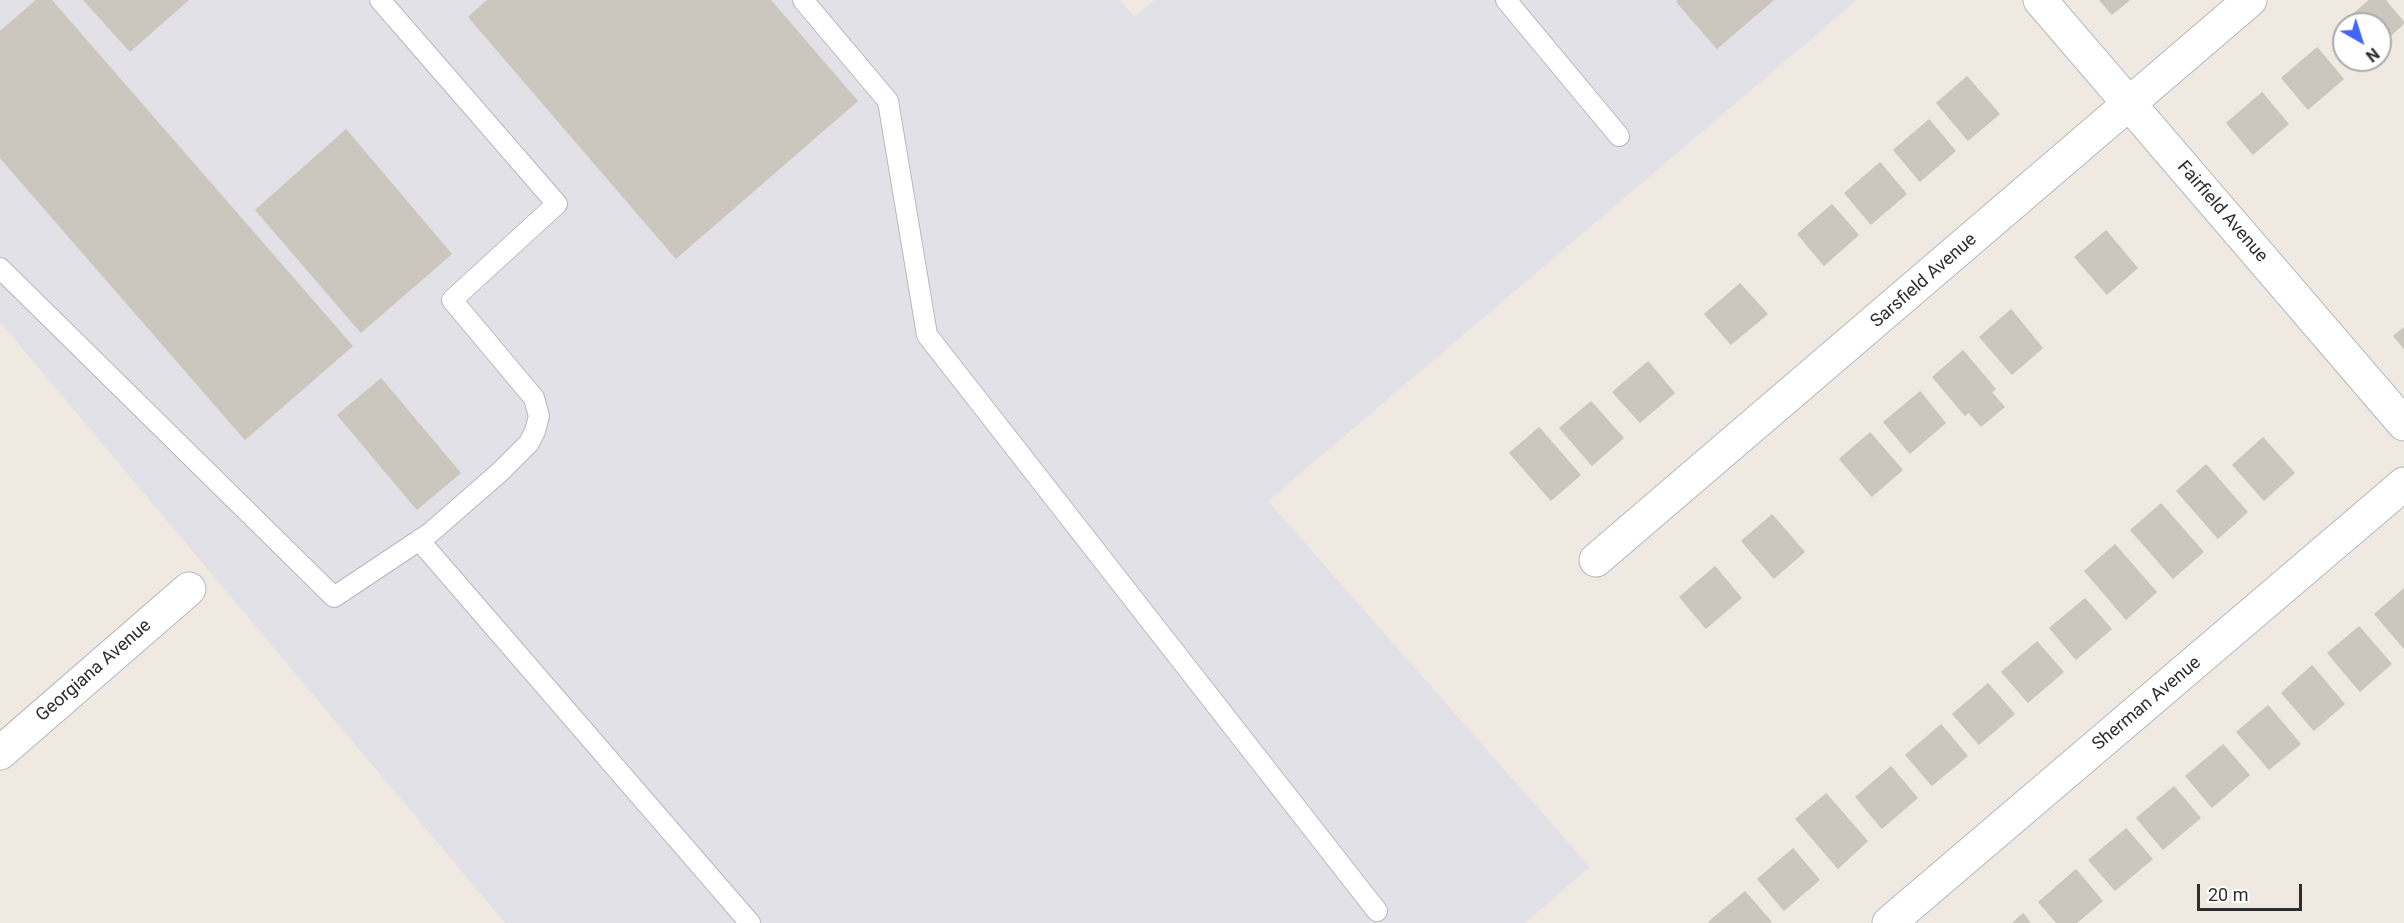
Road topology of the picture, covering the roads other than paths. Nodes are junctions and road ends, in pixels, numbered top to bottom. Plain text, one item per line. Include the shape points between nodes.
1 (380, 0) edge
2 (803, 0) edge
3 (1506, 0) edge
4 (2040, 0) edge
5 (2250, 0) edge
6 (2130, 105) junction
7 (1619, 136) dead end
8 (0, 268) edge
9 (2404, 424) edge
10 (2404, 484) edge
11 (419, 540) junction
12 (1596, 560) dead end
13 (189, 589) dead end
14 (0, 753) edge
15 (1377, 911) dead end
16 (750, 923) edge
17 (1889, 923) edge

1 - 11 lane via 557,204 452,300 534,398 539,416 536,431 500,472
2 - 15 lane via 888,100 927,335
3 - 7 lane
4 - 6 street, Fairfield Avenue
5 - 6 street, Sarsfield Avenue
6 - 9 street, Fairfield Avenue
6 - 12 street, Sarsfield Avenue
8 - 11 lane via 334,597
10 - 17 street, Sherman Avenue
11 - 16 lane
13 - 14 street, Georgiana Avenue

